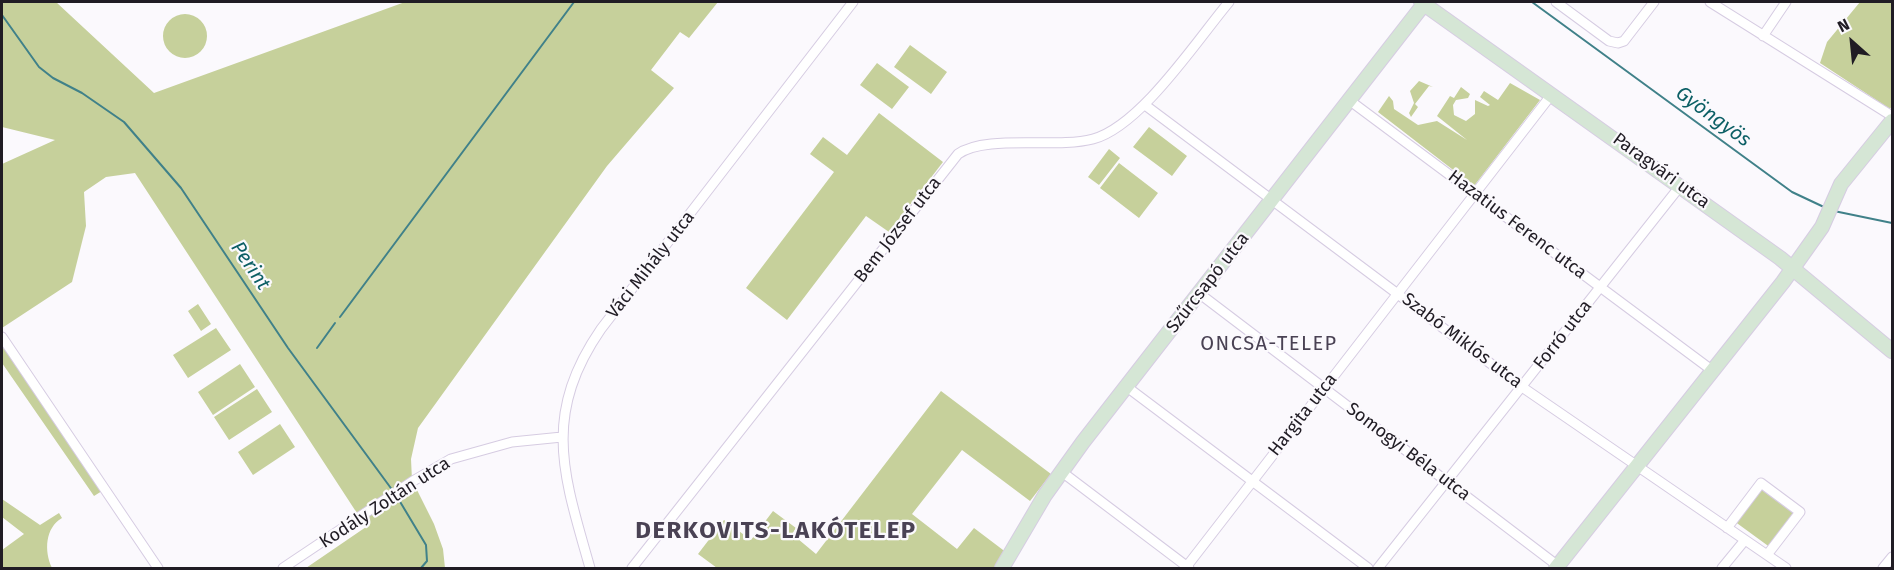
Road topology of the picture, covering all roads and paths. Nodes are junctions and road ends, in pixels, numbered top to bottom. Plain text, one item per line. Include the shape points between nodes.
1 (853, 2) edge
2 (1229, 2) edge
3 (1556, 2) edge
4 (1654, 2) edge
5 (1710, 2) edge
6 (1786, 2) edge
7 (1423, 3) edge
8 (1762, 36) junction
9 (1552, 94) junction
10 (1349, 100) junction
11 (1144, 105) junction
12 (1893, 116) edge
13 (1893, 121) edge
14 (1681, 185) junction
15 (1474, 194) junction
16 (1272, 200) junction
17 (1792, 267) junction
18 (1601, 288) junction
19 (1398, 293) junction
20 (1200, 294) junction
21 (2, 337) edge
22 (1893, 351) edge
23 (1713, 371) junction
24 (1127, 387) junction
25 (1522, 387) junction
26 (1324, 388) junction
27 (562, 437) junction
28 (1636, 466) junction
29 (1062, 472) junction
30 (1252, 481) junction
31 (1447, 481) junction
32 (1727, 528) junction
33 (1745, 540) junction
34 (1767, 555) junction
35 (1893, 557) edge
36 (1188, 567) edge
37 (1557, 567) edge
38 (158, 568) edge
39 (284, 568) edge
40 (590, 568) edge
41 (632, 568) edge
42 (1002, 568) edge
43 (1368, 568) edge
44 (1378, 568) edge
45 (1722, 568) edge
46 (1786, 568) edge
47 (1883, 568) edge

1 - 27 street, Váci Mihály utca via 592,341 572,382
2 - 11 street, Bem József utca
3 - 4 street via 1609,41 1618,43 1624,41
5 - 8 street
6 - 8 street
7 - 9 street, Paragvári utca
7 - 10 street, Szűrcsapó utca
8 - 12 street
9 - 14 street, Paragvári utca
9 - 15 street, Hargita utca
10 - 15 street, Hazatius Ferenc utca
10 - 16 street, Szűrcsapó utca
11 - 16 street, Szabó Miklós utca
11 - 41 street, Bem József utca via 1115,129 1094,139 1065,144 982,145 958,154
13 - 17 street via 1841,184 1826,217
14 - 17 street, Paragvári utca
14 - 18 street, Forró utca
15 - 18 street, Hazatius Ferenc utca
15 - 19 street, Hargita utca
16 - 19 street, Szabó Miklós utca
16 - 20 street, Szűrcsapó utca
17 - 22 street, Paragvári utca
17 - 23 street
18 - 23 street, Hazatius Ferenc utca
18 - 25 street, Forró utca
19 - 25 street, Szabó Miklós utca
19 - 26 street, Hargita utca
20 - 24 street, Szűrcsapó utca
20 - 26 street, Somogyi Béla utca
21 - 38 street
23 - 28 street
24 - 29 street, Szűrcsapó utca
24 - 30 street
25 - 28 street, Szabó Miklós utca
25 - 31 street, Forró utca
26 - 30 street, Hargita utca
26 - 31 street, Somogyi Béla utca
27 - 39 street, Kodály Zoltán utca via 512,442 469,452 432,469
27 - 40 street, Váci Mihály utca via 565,480
28 - 32 street, Szabó Miklós utca
28 - 37 street
29 - 36 street
29 - 42 street, Szűrcsapó utca
30 - 36 street, Hargita utca
30 - 43 street
31 - 37 street, Somogyi Béla utca
31 - 44 street, Forró utca
32 - 33 street, Szabó Miklós utca
32 - 34 street via 1761,483 1800,512
33 - 34 street, Szabó Miklós utca
33 - 45 street
34 - 46 street, Szabó Miklós utca
35 - 47 street

